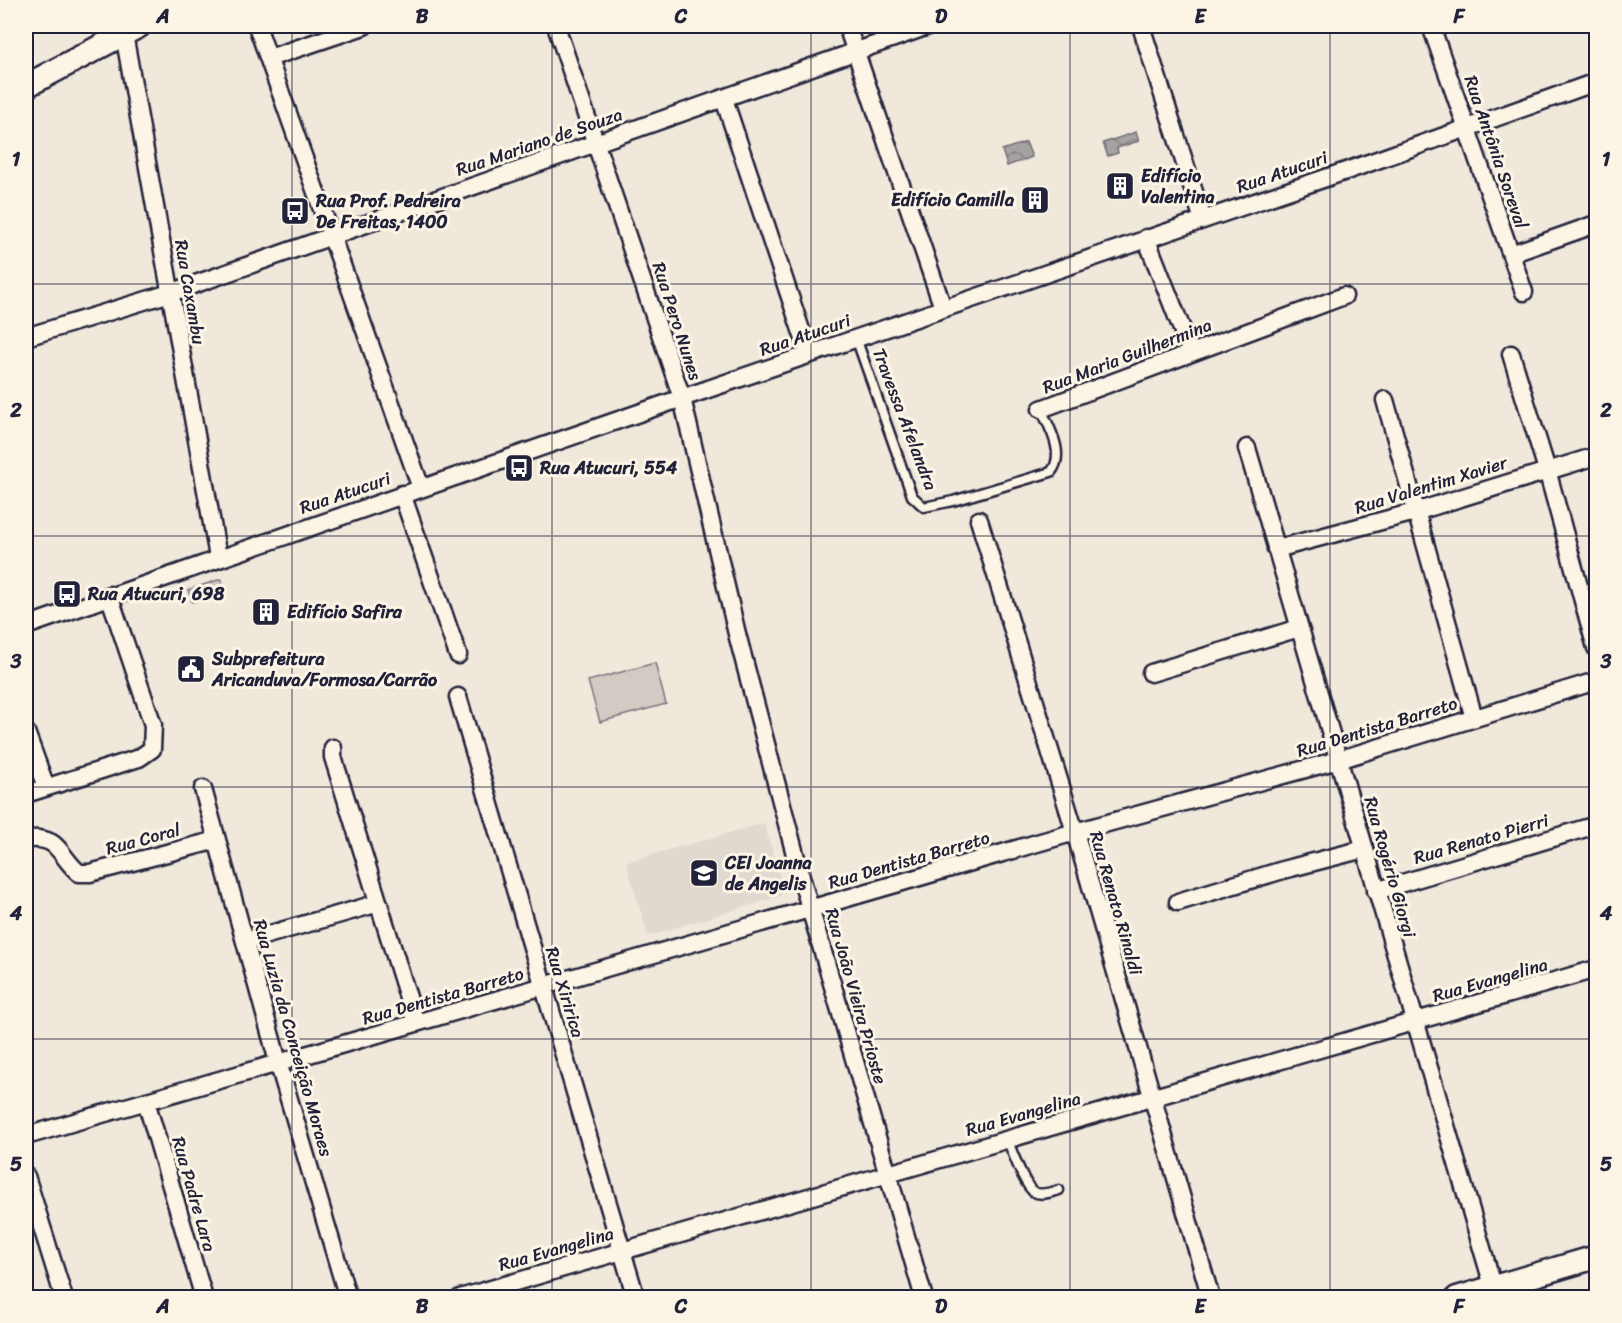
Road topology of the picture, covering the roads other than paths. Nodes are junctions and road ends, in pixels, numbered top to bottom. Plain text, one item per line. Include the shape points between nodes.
1 (257, 26) edge
2 (364, 26) edge
3 (556, 26) edge
4 (847, 26) edge
5 (928, 26) edge
6 (1141, 26) edge
7 (1431, 26) edge
8 (131, 30) edge
9 (856, 51) junction
10 (269, 58) junction
11 (1596, 82) edge
12 (26, 86) edge
13 (724, 99) junction
14 (1466, 128) junction
15 (597, 142) junction
16 (1203, 220) junction
17 (1596, 224) edge
18 (332, 235) junction
19 (1146, 238) junction
20 (1511, 254) junction
21 (1524, 292) dead end
22 (170, 293) junction
23 (1344, 296) dead end
24 (943, 308) junction
25 (26, 337) edge
26 (856, 338) junction
27 (1191, 352) junction
28 (809, 354) junction
29 (1511, 354) dead end
30 (682, 398) junction
31 (1385, 400) dead end
32 (1041, 409) joint
33 (1247, 448) dead end
34 (1596, 456) edge
35 (1547, 470) junction
36 (421, 488) junction
37 (402, 494) junction
38 (927, 508) joint
39 (1415, 512) junction
40 (979, 520) dead end
41 (1276, 549) junction
42 (218, 557) junction
43 (109, 595) junction
44 (26, 626) edge
45 (1299, 628) junction
46 (737, 634) joint
47 (1596, 648) edge
48 (458, 655) dead end
49 (1151, 673) dead end
50 (1596, 681) edge
51 (458, 697) dead end
52 (1474, 718) junction
53 (26, 732) edge
54 (333, 748) dead end
55 (1338, 760) junction
56 (46, 787) junction
57 (203, 789) dead end
58 (26, 794) edge
59 (1596, 825) edge
60 (1075, 832) junction
61 (26, 839) edge
62 (217, 840) junction
63 (1364, 849) junction
64 (1376, 891) junction
65 (1178, 902) dead end
66 (379, 903) junction
67 (810, 909) junction
68 (246, 941) junction
69 (1596, 969) edge
70 (543, 987) junction
71 (1414, 1022) junction
72 (416, 1023) junction
73 (279, 1062) junction
74 (1152, 1097) junction
75 (146, 1101) junction
76 (26, 1136) edge
77 (1007, 1139) junction
78 (887, 1174) junction
79 (26, 1176) edge
80 (1059, 1190) dead end
81 (622, 1250) junction
82 (1596, 1257) edge
83 (1495, 1292) edge
84 (64, 1298) edge
85 (204, 1298) edge
86 (348, 1298) edge
87 (460, 1298) edge
88 (636, 1298) edge
89 (924, 1298) edge
90 (1211, 1298) edge
91 (1457, 1298) edge

1 - 10 street
2 - 10 street
3 - 15 street, Rua Pero Nunes
4 - 9 street
5 - 9 street, Rua Mariano de Souza
6 - 16 street
7 - 14 street, Rua Antônia Soreval
8 - 12 street
8 - 22 street, Rua Caxambu
9 - 13 street, Rua Mariano de Souza
9 - 24 street
10 - 18 street
11 - 14 street, Rua Atucuri
13 - 15 street, Rua Mariano de Souza
13 - 28 street
14 - 16 street, Rua Atucuri
14 - 20 street, Rua Antônia Soreval
15 - 18 street, Rua Mariano de Souza
15 - 30 street, Rua Pero Nunes
16 - 19 street, Rua Atucuri
17 - 20 street
18 - 22 street, Rua Mariano de Souza
18 - 36 street
19 - 24 street, Rua Atucuri
19 - 27 street
20 - 21 street, Rua Antônia Soreval
22 - 25 street, Rua Mariano de Souza
22 - 42 street, Rua Caxambu
23 - 27 street, Rua Maria Guilhermina
24 - 26 street, Rua Atucuri
26 - 28 street, Rua Atucuri
26 - 38 lane, Travessa Afelandra via 912,496
27 - 32 street, Rua Maria Guilhermina
28 - 30 street, Rua Atucuri
29 - 35 street
30 - 36 street, Rua Atucuri
30 - 46 street, Rua Pero Nunes
31 - 39 street
32 - 38 lane, Rua Maria Guilhermina via 1057,452 1058,461 1050,472
33 - 41 street, Rua Rogério Giorgi
34 - 35 street, Rua Valentim Xavier
35 - 39 street, Rua Valentim Xavier
35 - 47 street
36 - 37 street, Rua Atucuri
37 - 42 street, Rua Atucuri
37 - 48 street
39 - 41 street, Rua Valentim Xavier
39 - 52 street
40 - 60 street, Rua Renato Rinaldi
41 - 45 street, Rua Rogério Giorgi
42 - 43 street, Rua Atucuri
43 - 44 street, Rua Atucuri
43 - 56 street via 153,725 152,749 139,758
45 - 49 street
45 - 55 street, Rua Rogério Giorgi
46 - 67 street, Rua João Vieira Prioste
50 - 52 street, Rua Dentista Barreto
51 - 70 street, Rua Xiririca
52 - 55 street, Rua Dentista Barreto
53 - 56 street
54 - 66 street
55 - 60 street, Rua Dentista Barreto
55 - 63 street, Rua Rogério Giorgi
56 - 58 street
57 - 62 street, Rua Luzia da Conceição Moraes
59 - 64 street, Rua Renato Pierri
60 - 67 street, Rua Dentista Barreto
60 - 74 street, Rua Renato Rinaldi
61 - 62 street, Rua Coral via 54,843 79,873 126,865
62 - 68 street, Rua Luzia da Conceição Moraes
63 - 64 street, Rua Rogério Giorgi
63 - 65 street
64 - 71 street, Rua Rogério Giorgi
66 - 68 street
66 - 72 street
67 - 70 street, Rua Dentista Barreto
67 - 78 street, Rua João Vieira Prioste
68 - 73 street, Rua Luzia da Conceição Moraes
69 - 71 street, Rua Evangelina
70 - 72 street, Rua Dentista Barreto
70 - 81 street, Rua Xiririca
71 - 74 street, Rua Evangelina
71 - 83 street, Rua Rogério Giorgi
72 - 73 street, Rua Dentista Barreto
73 - 75 street, Rua Dentista Barreto
73 - 86 street, Rua Luzia da Conceição Moraes
74 - 77 street, Rua Evangelina
74 - 90 street, Rua Renato Rinaldi
75 - 76 street, Rua Dentista Barreto
75 - 85 street, Rua Padre Lara
77 - 78 street, Rua Evangelina
77 - 80 lane via 1034,1192
78 - 81 street, Rua Evangelina
78 - 89 street, Rua João Vieira Prioste
79 - 84 street
81 - 87 street, Rua Evangelina
81 - 88 street, Rua Xiririca
82 - 83 street
83 - 91 street

